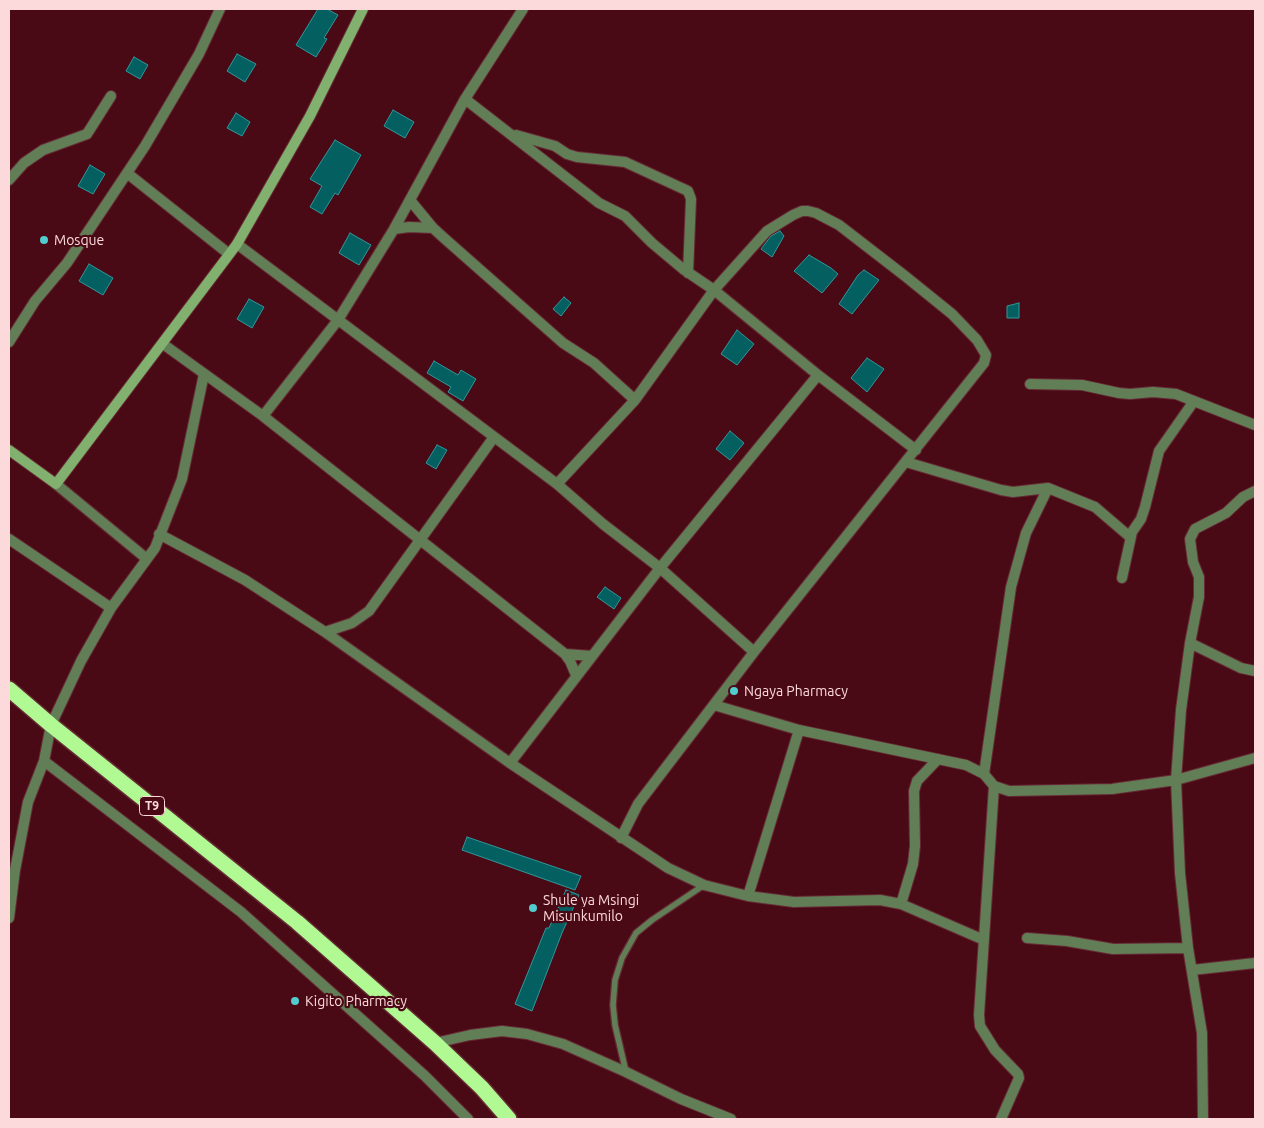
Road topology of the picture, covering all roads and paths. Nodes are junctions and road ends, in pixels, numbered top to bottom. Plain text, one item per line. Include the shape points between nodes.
1 (220, 9) edge
2 (363, 9) edge
3 (523, 9) edge
4 (111, 96) dead end
5 (465, 99) junction
6 (510, 133) junction
7 (127, 173) junction
8 (9, 180) edge
9 (410, 200) junction
10 (432, 228) junction
11 (394, 229) junction
12 (236, 244) junction
13 (229, 254) junction
14 (688, 273) junction
15 (714, 290) junction
16 (338, 320) junction
17 (9, 342) edge
18 (163, 344) junction
19 (204, 374) junction
20 (818, 376) junction
21 (1030, 384) dead end
22 (635, 400) junction
23 (1194, 401) junction
24 (263, 416) junction
25 (1255, 425) edge
26 (494, 437) junction
27 (9, 450) edge
28 (916, 450) junction
29 (906, 462) junction
30 (56, 484) junction
31 (557, 484) junction
32 (1048, 488) junction
33 (1255, 492) edge
34 (160, 534) junction
35 (1130, 537) junction
36 (9, 540) edge
37 (420, 540) junction
38 (148, 559) junction
39 (660, 568) junction
40 (1122, 578) dead end
41 (111, 608) junction
42 (325, 632) junction
43 (1190, 643) junction
44 (754, 652) junction
45 (565, 654) junction
46 (592, 656) junction
47 (1255, 671) edge
48 (576, 675) junction
49 (9, 689) edge
50 (714, 705) junction
51 (51, 725) junction
52 (799, 730) junction
53 (1255, 758) edge
54 (938, 759) junction
55 (44, 760) junction
56 (510, 763) junction
57 (984, 774) junction
58 (1176, 780) junction
59 (994, 786) junction
60 (621, 838) junction
61 (704, 885) junction
62 (748, 896) junction
63 (900, 904) junction
64 (9, 918) edge
65 (1027, 938) dead end
66 (984, 940) junction
67 (1188, 948) junction
68 (1255, 963) edge
69 (1192, 970) junction
70 (435, 1043) junction
71 (626, 1072) junction
72 (468, 1119) edge
73 (509, 1119) edge
74 (731, 1119) edge
75 (1001, 1119) edge
76 (1203, 1119) edge

1 - 7 street via 199,54
2 - 12 street via 310,116
3 - 5 street
4 - 8 street via 87,134 43,150 24,163
5 - 6 street
5 - 9 street
6 - 14 street via 600,203 625,216
6 - 14 street via 554,146 577,157 625,162 688,191 691,198
7 - 13 street
7 - 17 street
9 - 10 street
9 - 11 street
10 - 11 street
10 - 22 street
11 - 16 street
12 - 13 street
12 - 16 street
13 - 18 street
14 - 15 street
15 - 20 street
15 - 22 street
15 - 28 street via 767,231 793,215 808,211 839,225 905,276 952,314 977,340 986,355 984,363
16 - 24 street
16 - 26 street
18 - 19 street
18 - 30 street
19 - 24 street
19 - 34 street via 182,479
20 - 28 street
20 - 39 street
21 - 23 street via 1082,385 1119,394 1176,394
22 - 31 street
23 - 25 street
23 - 35 street via 1159,450 1145,507
24 - 37 street
26 - 31 street
26 - 37 street
27 - 30 street
28 - 29 street
29 - 32 street via 1000,490 1013,492
29 - 44 street
30 - 38 street
31 - 39 street
32 - 35 street via 1095,507
32 - 57 street via 1026,533 1011,587
33 - 43 street via 1242,497 1226,513 1195,529 1190,539 1199,577 1199,597
34 - 38 street
34 - 42 street via 245,580
35 - 40 street
36 - 41 street
37 - 42 street via 369,611 352,623
37 - 45 street
38 - 41 street
39 - 44 street
39 - 46 street
41 - 51 street via 81,661
42 - 56 street
43 - 47 street via 1241,668
43 - 58 street
44 - 50 street
45 - 46 street
45 - 48 street
46 - 48 street
48 - 56 street
49 - 51 highway, T9
50 - 52 street
50 - 60 street via 638,804
51 - 55 street
51 - 70 highway, T9 via 297,922
52 - 54 street
52 - 62 street
53 - 58 street
54 - 57 street via 966,765
54 - 63 street via 917,781 914,791 913,864
55 - 64 street via 28,802
55 - 72 street via 241,912 425,1076
56 - 60 street
57 - 59 street
58 - 59 street via 1112,789 1009,791
58 - 67 street via 1180,873
59 - 66 street
60 - 61 street via 668,868
61 - 62 street
61 - 71 lane via 636,933 622,958 615,980 613,1005
62 - 63 street via 794,902 880,900
63 - 66 street
65 - 67 street via 1113,948
66 - 75 street via 980,1026 1019,1078
67 - 69 street
68 - 69 street
69 - 76 street via 1202,1033
70 - 71 street via 502,1031 527,1034 563,1044
70 - 73 highway, T9
71 - 74 street

